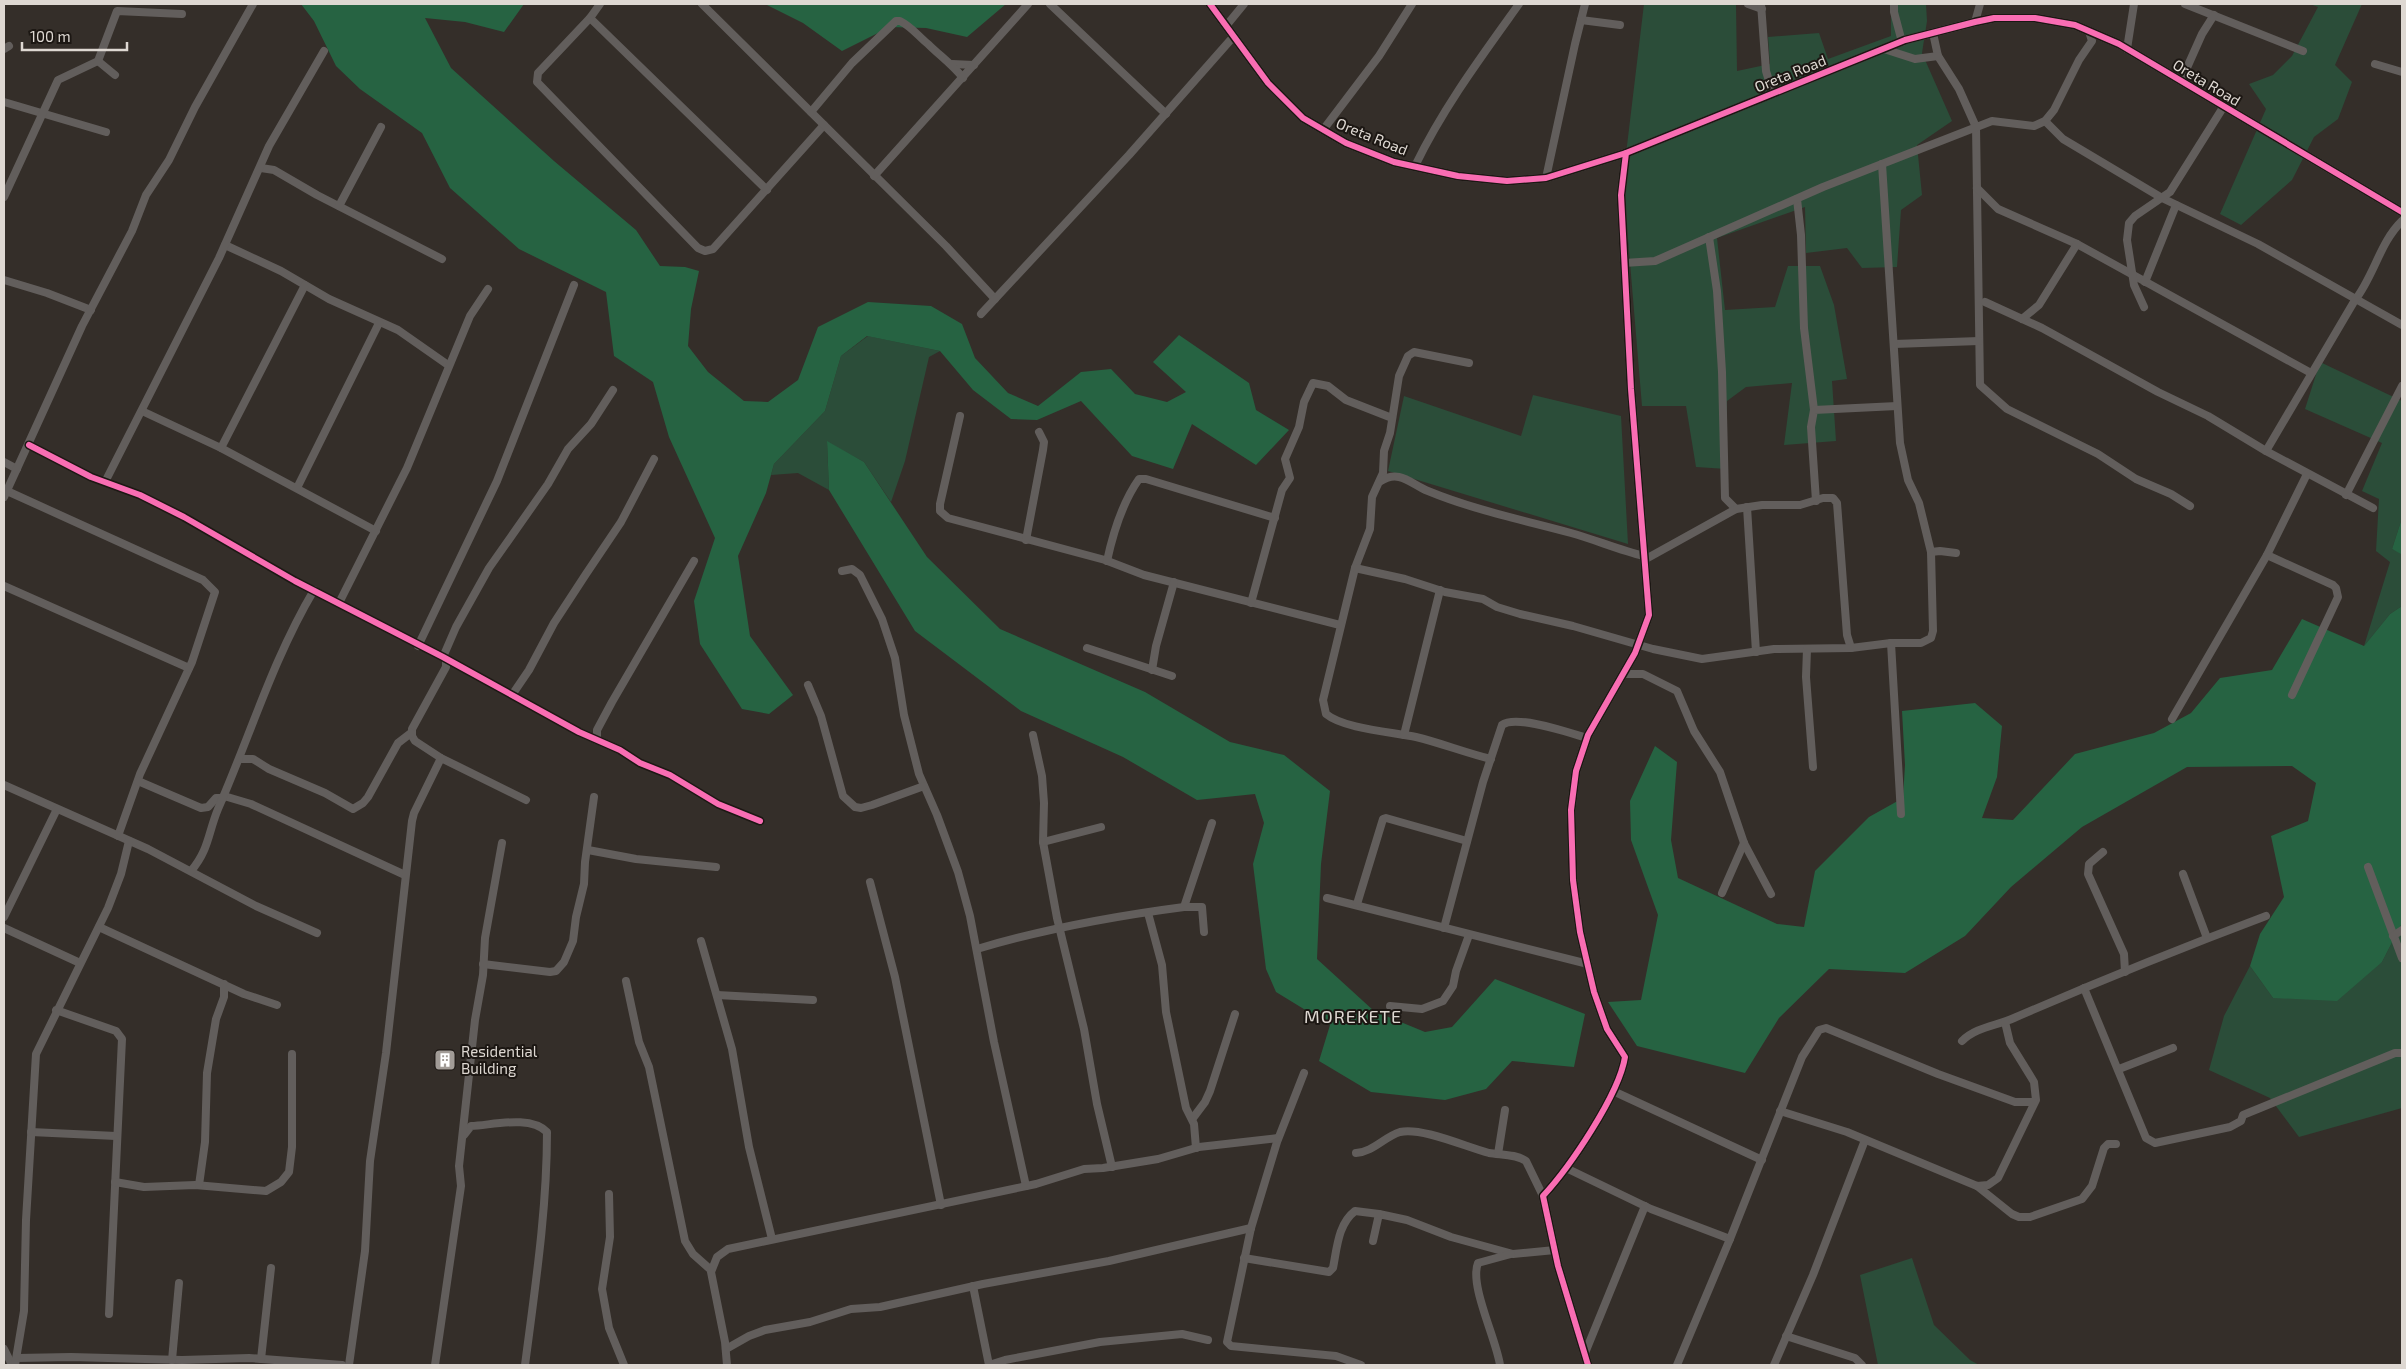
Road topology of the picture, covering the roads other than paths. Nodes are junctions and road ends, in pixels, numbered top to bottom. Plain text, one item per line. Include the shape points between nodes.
1 (253, 4) edge
2 (600, 4) edge
3 (702, 4) edge
4 (1028, 4) edge
5 (1050, 4) edge
6 (1210, 4) edge
7 (1244, 4) edge
8 (1412, 4) edge
9 (1519, 4) edge
10 (1586, 4) edge
11 (1748, 4) edge
12 (1894, 4) edge
13 (1980, 4) edge
14 (2134, 4) edge
15 (2185, 4) edge
16 (1762, 6) edge
17 (182, 14) dead end
18 (2214, 15) junction
19 (590, 18) junction
20 (1581, 20) junction
21 (1975, 22) junction
22 (1620, 25) dead end
23 (1226, 26) junction
24 (2089, 31) junction
25 (1933, 33) junction
26 (1234, 36) junction
27 (1902, 42) junction
28 (1884, 49) junction
29 (2127, 49) junction
30 (324, 51) dead end
31 (2303, 51) dead end
32 (1938, 56) junction
33 (98, 61) junction
34 (952, 64) junction
35 (2375, 64) dead end
36 (974, 65) junction
37 (2402, 72) edge
38 (115, 75) dead end
39 (963, 78) junction
40 (2181, 81) junction
41 (1773, 94) junction
42 (4, 102) edge
43 (2224, 106) junction
44 (812, 112) junction
45 (43, 113) junction
46 (1166, 114) junction
47 (2045, 121) junction
48 (824, 125) junction
49 (381, 127) dead end
50 (1976, 127) junction
51 (1323, 130) junction
52 (106, 132) dead end
53 (1626, 153) junction
54 (1882, 164) junction
55 (1415, 166) junction
56 (261, 168) junction
57 (874, 176) junction
58 (1546, 178) junction
59 (1977, 188) junction
60 (767, 190) junction
61 (4, 196) edge
62 (2162, 198) junction
63 (1797, 199) junction
64 (2176, 205) junction
65 (339, 206) junction
66 (2402, 212) edge
67 (2402, 221) edge
68 (1709, 237) junction
69 (2077, 244) junction
70 (225, 245) junction
71 (442, 259) dead end
72 (1624, 263) junction
73 (2133, 276) junction
74 (4, 280) edge
75 (2145, 282) junction
76 (305, 285) junction
77 (574, 285) dead end
78 (488, 290) dead end
79 (995, 299) junction
80 (2355, 300) junction
81 (1985, 302) dead end
82 (2144, 307) dead end
83 (91, 310) junction
84 (981, 314) dead end
85 (2022, 319) junction
86 (379, 323) junction
87 (2402, 325) edge
88 (1979, 341) junction
89 (1894, 344) junction
90 (1469, 363) dead end
91 (448, 365) junction
92 (2311, 373) junction
93 (2402, 386) edge
94 (613, 390) dead end
95 (1897, 406) junction
96 (1814, 410) junction
97 (142, 411) junction
98 (960, 416) dead end
99 (1392, 418) junction
100 (1039, 432) dead end
101 (29, 445) junction
102 (221, 448) junction
103 (2266, 451) junction
104 (654, 459) dead end
105 (4, 462) edge
106 (17, 470) junction
107 (2307, 474) junction
108 (1381, 480) junction
109 (105, 482) junction
110 (296, 488) junction
111 (5, 494) edge
112 (2346, 494) junction
113 (1816, 501) junction
114 (2190, 506) dead end
115 (1747, 507) junction
116 (2372, 508) dead end
117 (1736, 509) junction
118 (1275, 518) junction
119 (376, 531) junction
120 (1026, 540) junction
121 (1931, 552) junction
122 (1956, 553) dead end
123 (2267, 555) junction
124 (1644, 558) junction
125 (694, 560) dead end
126 (1108, 561) junction
127 (1355, 568) junction
128 (842, 571) dead end
129 (1174, 582) junction
130 (4, 586) edge
131 (314, 590) junction
132 (1440, 590) junction
133 (339, 603) junction
134 (1251, 603) junction
135 (1340, 625) junction
136 (1891, 643) junction
137 (1639, 644) junction
138 (418, 646) junction
139 (1087, 648) dead end
140 (1851, 648) junction
141 (1807, 649) junction
142 (1756, 652) junction
143 (447, 662) junction
144 (189, 668) junction
145 (1152, 670) junction
146 (1624, 674) junction
147 (1172, 676) dead end
148 (808, 685) dead end
149 (512, 695) junction
150 (2292, 695) dead end
151 (2172, 719) dead end
152 (597, 730) junction
153 (411, 733) junction
154 (587, 735) junction
155 (1033, 735) dead end
156 (1404, 735) junction
157 (1588, 738) junction
158 (597, 740) junction
159 (441, 758) junction
160 (240, 759) junction
161 (1491, 759) junction
162 (1812, 767) dead end
163 (138, 781) junction
164 (4, 785) edge
165 (924, 786) junction
166 (224, 797) junction
167 (594, 797) dead end
168 (526, 800) dead end
169 (57, 809) junction
170 (1901, 814) dead end
171 (760, 822) dead end
172 (1212, 823) dead end
173 (1102, 827) dead end
174 (118, 836) junction
175 (129, 841) junction
176 (1467, 841) junction
177 (1043, 842) junction
178 (502, 843) dead end
179 (1744, 843) junction
180 (588, 850) junction
181 (2102, 852) dead end
182 (716, 867) dead end
183 (2368, 867) dead end
184 (191, 871) junction
185 (2184, 874) dead end
186 (405, 875) junction
187 (870, 882) dead end
188 (1722, 893) dead end
189 (1771, 894) dead end
190 (1327, 898) dead end
191 (1357, 904) junction
192 (1184, 907) junction
193 (1148, 914) junction
194 (2266, 916) dead end
195 (4, 917) edge
196 (99, 927) junction
197 (4, 928) edge
198 (1060, 928) junction
199 (1444, 928) junction
200 (2402, 930) edge
201 (1204, 932) dead end
202 (317, 933) dead end
203 (1469, 935) junction
204 (2393, 936) junction
205 (2207, 938) junction
206 (701, 942) dead end
207 (977, 949) junction
208 (2402, 958) edge
209 (80, 963) junction
210 (483, 964) junction
211 (1588, 964) junction
212 (2125, 972) junction
213 (626, 981) dead end
214 (224, 984) junction
215 (2084, 988) junction
216 (236, 990) junction
217 (717, 995) junction
218 (224, 997) junction
219 (813, 1000) dead end
220 (277, 1005) dead end
221 (1390, 1006) dead end
222 (56, 1010) junction
223 (1235, 1014) dead end
224 (2005, 1022) junction
225 (1962, 1041) dead end
226 (2173, 1048) dead end
227 (2402, 1052) edge
228 (292, 1054) dead end
229 (2119, 1069) junction
230 (1304, 1073) dead end
231 (1613, 1091) junction
232 (2034, 1102) junction
233 (1504, 1110) dead end
234 (1780, 1111) junction
235 (1193, 1118) junction
236 (464, 1120) junction
237 (471, 1126) junction
238 (31, 1132) junction
239 (464, 1134) junction
240 (116, 1136) junction
241 (1278, 1138) junction
242 (1865, 1140) junction
243 (2116, 1144) dead end
244 (1196, 1148) junction
245 (1356, 1153) dead end
246 (1498, 1154) junction
247 (1762, 1160) junction
248 (1112, 1167) junction
249 (1566, 1168) junction
250 (115, 1182) junction
251 (199, 1185) junction
252 (1026, 1186) junction
253 (1977, 1186) junction
254 (609, 1194) dead end
255 (1543, 1196) junction
256 (941, 1205) junction
257 (1645, 1206) junction
258 (1379, 1214) junction
259 (1251, 1228) junction
260 (772, 1239) junction
261 (1730, 1239) junction
262 (1373, 1241) dead end
263 (1555, 1250) junction
264 (1513, 1254) junction
265 (1244, 1258) junction
266 (270, 1268) dead end
267 (711, 1270) junction
268 (179, 1282) dead end
269 (973, 1286) junction
270 (109, 1314) dead end
271 (724, 1336) junction
272 (1786, 1336) junction
273 (1208, 1340) dead end
274 (736, 1342) junction
275 (19, 1345) junction
276 (4, 1349) edge
277 (726, 1349) junction
278 (1585, 1353) junction
279 (261, 1359) junction
280 (172, 1360) junction
281 (15, 1363) edge
282 (342, 1365) edge
283 (349, 1365) edge
284 (435, 1365) edge
285 (525, 1365) edge
286 (624, 1365) edge
287 (727, 1365) edge
288 (989, 1365) edge
289 (1361, 1365) edge
290 (1500, 1365) edge
291 (1588, 1365) edge
292 (1677, 1365) edge
293 (1774, 1365) edge
294 (1862, 1365) edge

1 - 83 street via 195,107 170,160 146,195 132,231
2 - 19 street
3 - 44 street
4 - 36 street
5 - 46 street
6 - 23 street, Oreta Road
7 - 23 street
8 - 51 street via 1375,62
9 - 55 street via 1455,93
10 - 20 street
11 - 16 street
12 - 27 street
13 - 21 street
14 - 29 street
15 - 18 street
16 - 41 street via 1766,71
17 - 33 street via 117,10
18 - 31 street
18 - 40 street
19 - 60 street
19 - 60 street via 538,73 537,82 698,248 713,250
20 - 22 street
20 - 58 street
21 - 24 street, Oreta Road via 1994,18 2035,18 2075,25
21 - 25 street, Oreta Road
23 - 26 street, Oreta Road
24 - 29 street, Oreta Road
24 - 47 street via 2092,41
25 - 27 street, Oreta Road
25 - 32 street
26 - 46 street
26 - 51 street, Oreta Road via 1268,83 1303,118
27 - 28 street, Oreta Road
28 - 32 street via 1915,59
28 - 41 street, Oreta Road
29 - 40 street, Oreta Road
30 - 56 street via 269,146
32 - 50 street via 1959,89
33 - 38 street
33 - 45 street via 58,80
34 - 36 street
34 - 39 street
34 - 44 street via 913,29 896,22 852,63
35 - 37 street
36 - 39 street
39 - 57 street
40 - 43 street, Oreta Road
41 - 53 street, Oreta Road
42 - 45 street
43 - 62 street via 2170,192
43 - 66 street, Oreta Road
44 - 48 street
45 - 52 street
45 - 61 street
46 - 79 street
47 - 50 street via 2034,126 1992,121
47 - 62 street via 2064,139
48 - 57 street
48 - 60 street
49 - 65 street
50 - 54 street
50 - 59 street
51 - 55 street, Oreta Road via 1394,162
53 - 58 street, Oreta Road
53 - 72 street via 1621,196
54 - 63 street
54 - 89 street
55 - 58 street, Oreta Road via 1458,176 1507,181
56 - 65 street via 274,170
56 - 70 street
57 - 79 street
59 - 69 street via 1998,209
59 - 88 street
62 - 64 street
62 - 73 street via 2134,216 2130,223 2127,240
63 - 68 street
63 - 96 street via 1804,328
64 - 75 street
64 - 80 street via 2258,244
65 - 71 street
67 - 80 street
68 - 72 street via 1655,262
68 - 117 street via 1717,292 1722,372 1725,498
69 - 73 street
69 - 85 street via 2039,305
70 - 76 street
70 - 97 street
72 - 124 street
73 - 75 street
73 - 82 street via 2136,292
74 - 83 street
75 - 92 street
76 - 86 street
76 - 102 street
77 - 138 street via 497,481
78 - 91 street via 470,316
79 - 84 street
80 - 87 street
80 - 92 street
81 - 85 street
83 - 101 street
85 - 103 street via 2208,416
86 - 91 street via 414,339
86 - 110 street
88 - 89 street
88 - 114 street via 1980,385 2007,409 2098,454 2136,479
89 - 95 street
90 - 99 street via 1410,354 1399,376
91 - 119 street
92 - 103 street
93 - 112 street
94 - 143 street via 591,424 568,449 548,484 489,568 456,627
95 - 96 street
95 - 121 street via 1908,480 1919,503
96 - 113 street via 1810,427
97 - 102 street
97 - 109 street
98 - 120 street via 940,511 948,518
99 - 108 street
99 - 118 street via 1346,400 1328,386 1313,383 1285,459 1290,478 1282,490
100 - 120 street via 1044,442
101 - 106 street
101 - 109 street
102 - 110 street
103 - 107 street
104 - 149 street via 621,522 554,623 530,670
105 - 106 street
106 - 111 street
107 - 112 street
107 - 123 street
108 - 124 street via 1392,475 1401,476 1424,489 1476,508 1574,534
108 - 127 street via 1372,497 1370,528
109 - 131 street via 184,517
110 - 119 street
111 - 144 street via 194,576 213,588 214,598
112 - 116 street
113 - 115 street via 1793,506
113 - 140 street via 1830,498 1837,502 1847,636
115 - 117 street
115 - 142 street
117 - 124 street
118 - 126 street via 1140,479 1113,533
118 - 134 street
119 - 133 street
120 - 126 street
121 - 122 street
121 - 136 street via 1932,635 1921,643
123 - 150 street via 2332,585 2338,592
123 - 151 street
124 - 137 street via 1648,615
125 - 152 street
126 - 129 street
127 - 132 street
127 - 135 street
128 - 165 street via 852,570 860,575 882,619 895,658 904,715
129 - 134 street
129 - 145 street
130 - 144 street
131 - 133 street
131 - 160 street via 272,674
132 - 137 street via 1483,599 1520,614
132 - 156 street
133 - 138 street
134 - 135 street
135 - 156 street via 1324,691 1326,714 1368,730
136 - 140 street
136 - 170 street
137 - 142 street via 1702,659
137 - 146 street
138 - 143 street
139 - 145 street
140 - 141 street
141 - 142 street
141 - 162 street
143 - 149 street
143 - 153 street
144 - 163 street
145 - 147 street
146 - 157 street
146 - 179 street via 1643,674 1677,691 1694,731 1720,772
148 - 165 street via 821,716 843,796 855,807 872,805
149 - 154 street
152 - 154 street
152 - 158 street
153 - 159 street via 415,741
153 - 160 street via 401,739 368,798 353,809 325,792 253,759
154 - 158 street
155 - 177 street via 1042,776
156 - 161 street
157 - 161 street via 1520,721 1507,722 1502,726
157 - 211 street via 1576,771 1571,810 1573,880
158 - 171 street via 670,775 718,804
159 - 168 street
159 - 186 street via 414,813
160 - 166 street
161 - 176 street
163 - 166 street via 201,808 208,807 216,798
163 - 174 street
164 - 169 street
165 - 207 street via 958,872
166 - 184 street via 206,849
166 - 186 street via 250,804
167 - 180 street
169 - 174 street
169 - 195 street
172 - 192 street
173 - 177 street
174 - 175 street
175 - 184 street
175 - 196 street via 121,874
176 - 191 street via 1383,819
176 - 199 street
177 - 198 street
178 - 210 street
179 - 188 street
179 - 189 street
180 - 182 street via 636,859
180 - 210 street via 573,941 560,967 550,972
181 - 212 street via 2089,864 2088,874 2124,954
183 - 204 street
184 - 202 street via 256,906
185 - 205 street
186 - 283 street via 386,1053 370,1161 365,1251
187 - 256 street via 895,977
190 - 191 street
191 - 199 street
192 - 193 street
192 - 201 street via 1202,907
193 - 198 street
193 - 235 street via 1162,965 1166,1012 1186,1108
194 - 205 street
196 - 209 street
196 - 214 street
197 - 209 street
198 - 207 street
198 - 248 street
199 - 203 street
200 - 204 street
203 - 211 street
203 - 221 street via 1453,986 1443,1001 1422,1009
204 - 208 street
205 - 212 street
206 - 217 street
207 - 252 street
209 - 222 street
210 - 236 street
211 - 231 street via 1607,1030 1625,1057
212 - 215 street
213 - 267 street via 639,1042 651,1076 685,1241 693,1254
214 - 216 street
214 - 218 street
215 - 224 street
215 - 229 street
216 - 218 street
216 - 220 street
217 - 219 street
217 - 260 street via 734,1059 749,1147
218 - 251 street via 216,1019 208,1073 205,1142
222 - 238 street via 36,1054
222 - 240 street via 120,1034 122,1038
223 - 235 street via 1210,1091
224 - 225 street via 1973,1032
224 - 232 street via 2010,1043 2034,1082
226 - 229 street
227 - 229 street via 2253,1110 2230,1127 2155,1143 2146,1138
228 - 251 street via 291,1161 286,1177 266,1191
230 - 241 street
231 - 247 street
231 - 249 street
232 - 234 street via 2016,1102 1823,1028 1802,1057
232 - 253 street via 1998,1178 1988,1185
233 - 246 street
234 - 242 street
234 - 247 street
235 - 244 street
236 - 237 street
236 - 239 street
237 - 239 street
237 - 285 street via 531,1123 547,1132 547,1179
238 - 240 street
238 - 275 street via 24,1311
239 - 284 street via 459,1166 461,1186
240 - 250 street
241 - 244 street
241 - 259 street
242 - 253 street
242 - 272 street via 1813,1276
243 - 253 street via 2108,1144 2104,1148 2088,1193 2030,1217 2012,1214
244 - 248 street
245 - 246 street via 1365,1152 1400,1132 1411,1132
246 - 255 street via 1522,1157
247 - 261 street
248 - 252 street via 1084,1169
249 - 255 street
249 - 257 street
250 - 251 street via 144,1187
250 - 270 street
252 - 256 street
254 - 286 street via 610,1237 602,1289 609,1328
255 - 263 street
256 - 260 street
257 - 261 street
257 - 278 street
258 - 262 street
258 - 264 street
258 - 265 street via 1355,1211 1347,1218 1333,1268 1329,1272
259 - 265 street
259 - 269 street via 1109,1262
260 - 267 street via 728,1249 717,1257
261 - 292 street
263 - 264 street
263 - 278 street
264 - 290 street via 1478,1263 1475,1275 1498,1348
265 - 289 street via 1228,1345 1336,1356
266 - 279 street
267 - 271 street
268 - 280 street
269 - 274 street via 880,1308 852,1309 810,1322 765,1330
269 - 288 street
271 - 274 street
271 - 277 street
272 - 293 street
272 - 294 street via 1855,1358
273 - 288 street via 1182,1334 1110,1340
274 - 277 street
275 - 276 street
275 - 281 street
276 - 281 street
277 - 287 street
278 - 291 street
279 - 280 street
279 - 282 street
280 - 281 street via 71,1357

